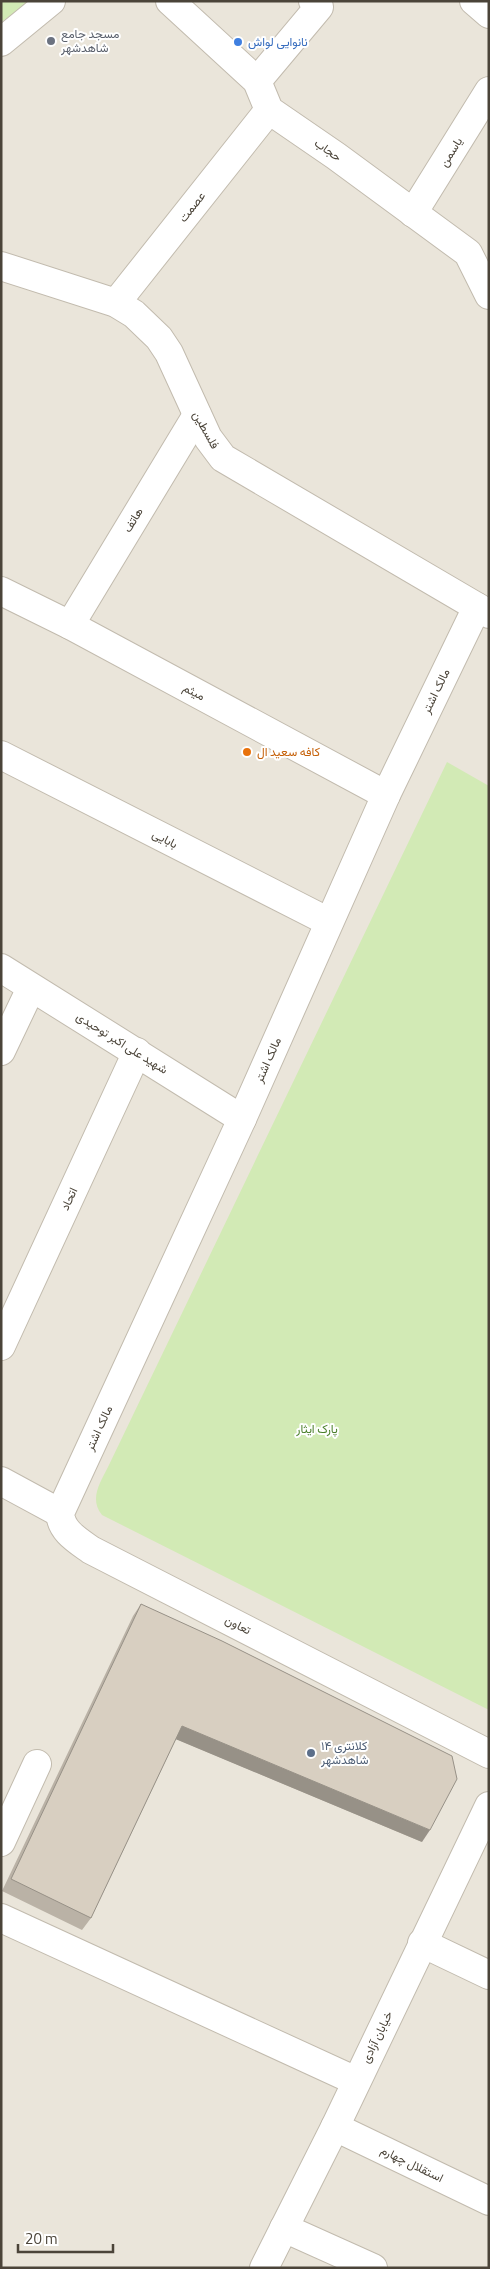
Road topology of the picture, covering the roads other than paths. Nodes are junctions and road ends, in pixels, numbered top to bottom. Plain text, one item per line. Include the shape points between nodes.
1 (51, 1) edge
2 (170, 1) edge
3 (313, 1) edge
4 (474, 1) edge
5 (489, 14) edge
6 (1, 42) edge
7 (257, 81) junction
8 (489, 90) edge
9 (269, 110) junction
10 (413, 214) junction
11 (1, 266) edge
12 (489, 295) edge
13 (116, 303) junction
14 (197, 415) junction
15 (1, 591) edge
16 (483, 611) edge
17 (70, 625) junction
18 (1, 755) edge
19 (386, 795) junction
20 (329, 922) junction
21 (1, 968) edge
22 (31, 988) junction
23 (1, 1051) edge
24 (137, 1052) junction
25 (242, 1119) junction
26 (1, 1346) edge
27 (1, 1481) edge
28 (60, 1513) junction
29 (489, 1754) edge
30 (37, 1764) dead end
31 (489, 1806) edge
32 (1, 1842) edge
33 (1, 1918) edge
34 (422, 1943) junction
35 (489, 1975) edge
36 (356, 2082) junction
37 (334, 2127) junction
38 (489, 2201) edge
39 (284, 2228) junction
40 (264, 2268) edge
41 (373, 2268) edge

1 - 6 street
2 - 7 street
3 - 7 street via 318,7
4 - 5 street
7 - 9 street
8 - 10 street, یاسمن
9 - 10 street, حجاب
9 - 13 street, عصمت
10 - 12 street, حجاب via 468,253
11 - 13 street, فلسطین
13 - 14 street, فلسطین via 134,314 159,338 184,380
14 - 16 street, فلسطین via 213,446 232,464
14 - 17 street, هاتف
15 - 17 street, میثم
16 - 19 street, مالک اشتر
17 - 19 street, میثم
18 - 20 street, بابایی
19 - 20 street, مالک اشتر
20 - 25 street, مالک اشتر
21 - 22 street, شهید علی اکبر توحیدی
22 - 23 street
22 - 24 street, شهید علی اکبر توحیدی
24 - 25 street, شهید علی اکبر توحیدی
24 - 26 street, اتحاد
25 - 28 street, مالک اشتر
27 - 28 street
28 - 29 street, تعاون via 65,1529 91,1550
30 - 32 street
31 - 34 street, خیابان آزادی
33 - 36 street
34 - 35 street
34 - 36 street, خیابان آزادی
36 - 37 street, خیابان آزادی
37 - 38 street, استقلال چهارم
37 - 39 street, خیابان آزادی
39 - 40 street, خیابان آزادی
39 - 41 street

